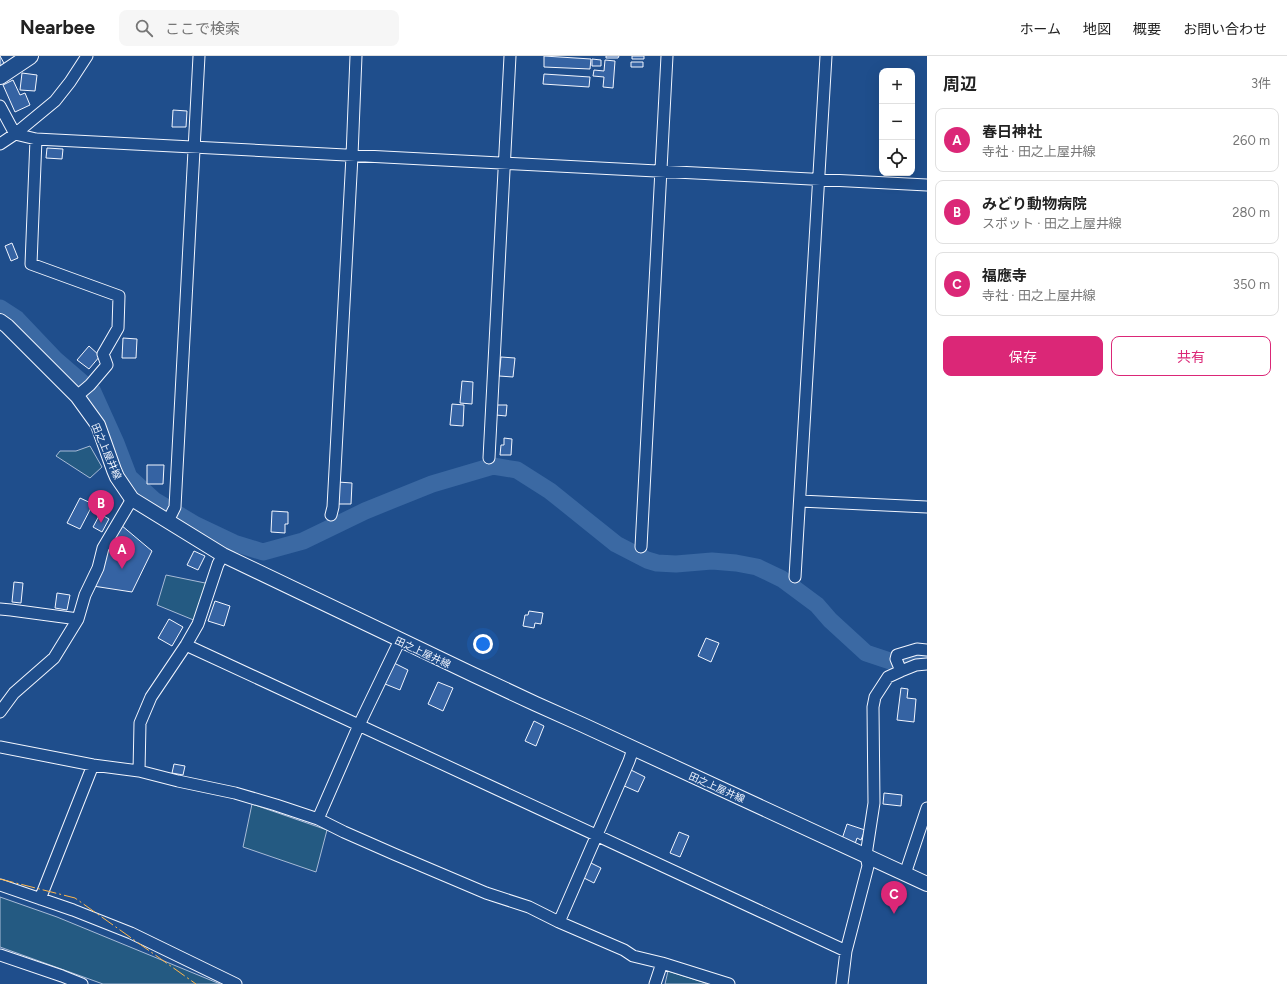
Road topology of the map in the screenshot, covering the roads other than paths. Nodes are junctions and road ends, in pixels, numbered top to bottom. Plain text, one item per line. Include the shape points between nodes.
1 (30, 56) edge
2 (87, 56) edge
3 (199, 56) edge
4 (356, 56) edge
5 (510, 56) edge
6 (667, 56) edge
7 (826, 56) edge
8 (0, 76) edge
9 (0, 106) edge
10 (15, 134) junction
11 (36, 139) junction
12 (0, 144) edge
13 (195, 147) junction
14 (352, 156) junction
15 (505, 163) junction
16 (661, 171) junction
17 (817, 179) junction
18 (927, 185) edge
19 (0, 320) edge
20 (83, 391) junction
21 (489, 458) dead end
22 (132, 499) junction
23 (800, 501) junction
24 (927, 507) edge
25 (331, 515) dead end
26 (168, 521) junction
27 (641, 547) dead end
28 (223, 554) junction
29 (795, 577) dead end
30 (0, 609) edge
31 (78, 619) junction
32 (400, 640) junction
33 (186, 645) junction
34 (927, 650) edge
35 (927, 664) edge
36 (899, 665) junction
37 (0, 712) edge
38 (360, 725) junction
39 (0, 747) edge
40 (633, 749) junction
41 (93, 765) junction
42 (139, 771) junction
43 (927, 808) edge
44 (318, 819) junction
45 (596, 836) junction
46 (866, 855) junction
47 (906, 874) junction
48 (927, 884) edge
49 (0, 885) edge
50 (40, 899) junction
51 (559, 922) junction
52 (846, 951) junction
53 (0, 955) edge
54 (662, 963) junction
55 (82, 984) edge
56 (236, 984) edge
57 (655, 984) edge
58 (729, 984) edge
59 (842, 984) edge

1 - 8 highway
2 - 10 street via 55,101
3 - 13 street
4 - 14 street
5 - 15 street
6 - 16 street
7 - 17 street
9 - 10 street
10 - 11 street
10 - 12 street
11 - 13 street
11 - 20 street via 31,264 119,296 118,328 103,354 107,365
13 - 14 street
13 - 26 street via 175,507
14 - 15 street
14 - 25 street
15 - 16 street
15 - 21 street
16 - 17 street
16 - 27 street
17 - 18 street
17 - 23 street
19 - 20 main road, 田之上屋井線
20 - 22 main road, 田之上屋井線 via 117,477
22 - 26 main road, 田之上屋井線
22 - 31 street via 103,548
23 - 24 street
23 - 29 street
26 - 28 main road, 田之上屋井線
28 - 32 main road, 田之上屋井線
28 - 33 street via 198,624
30 - 31 street
31 - 37 street via 54,658 14,693
32 - 38 street
32 - 40 main road, 田之上屋井線
33 - 38 street
33 - 42 street via 151,697 140,723
34 - 36 street via 917,649 896,655
35 - 36 street
36 - 46 street via 875,697 873,707 874,803
38 - 44 street
38 - 45 street
39 - 41 street
40 - 45 street
40 - 46 main road, 田之上屋井線
41 - 42 street
41 - 50 street
42 - 44 street via 235,793
43 - 47 street
44 - 51 street via 394,854 486,893 529,907
45 - 51 street
45 - 52 street
46 - 47 main road, 田之上屋井線
46 - 52 street via 868,866
47 - 48 main road, 田之上屋井線
49 - 50 street
50 - 56 street via 132,933
51 - 54 street via 633,956
52 - 59 street
53 - 55 street
54 - 57 street
54 - 58 street

